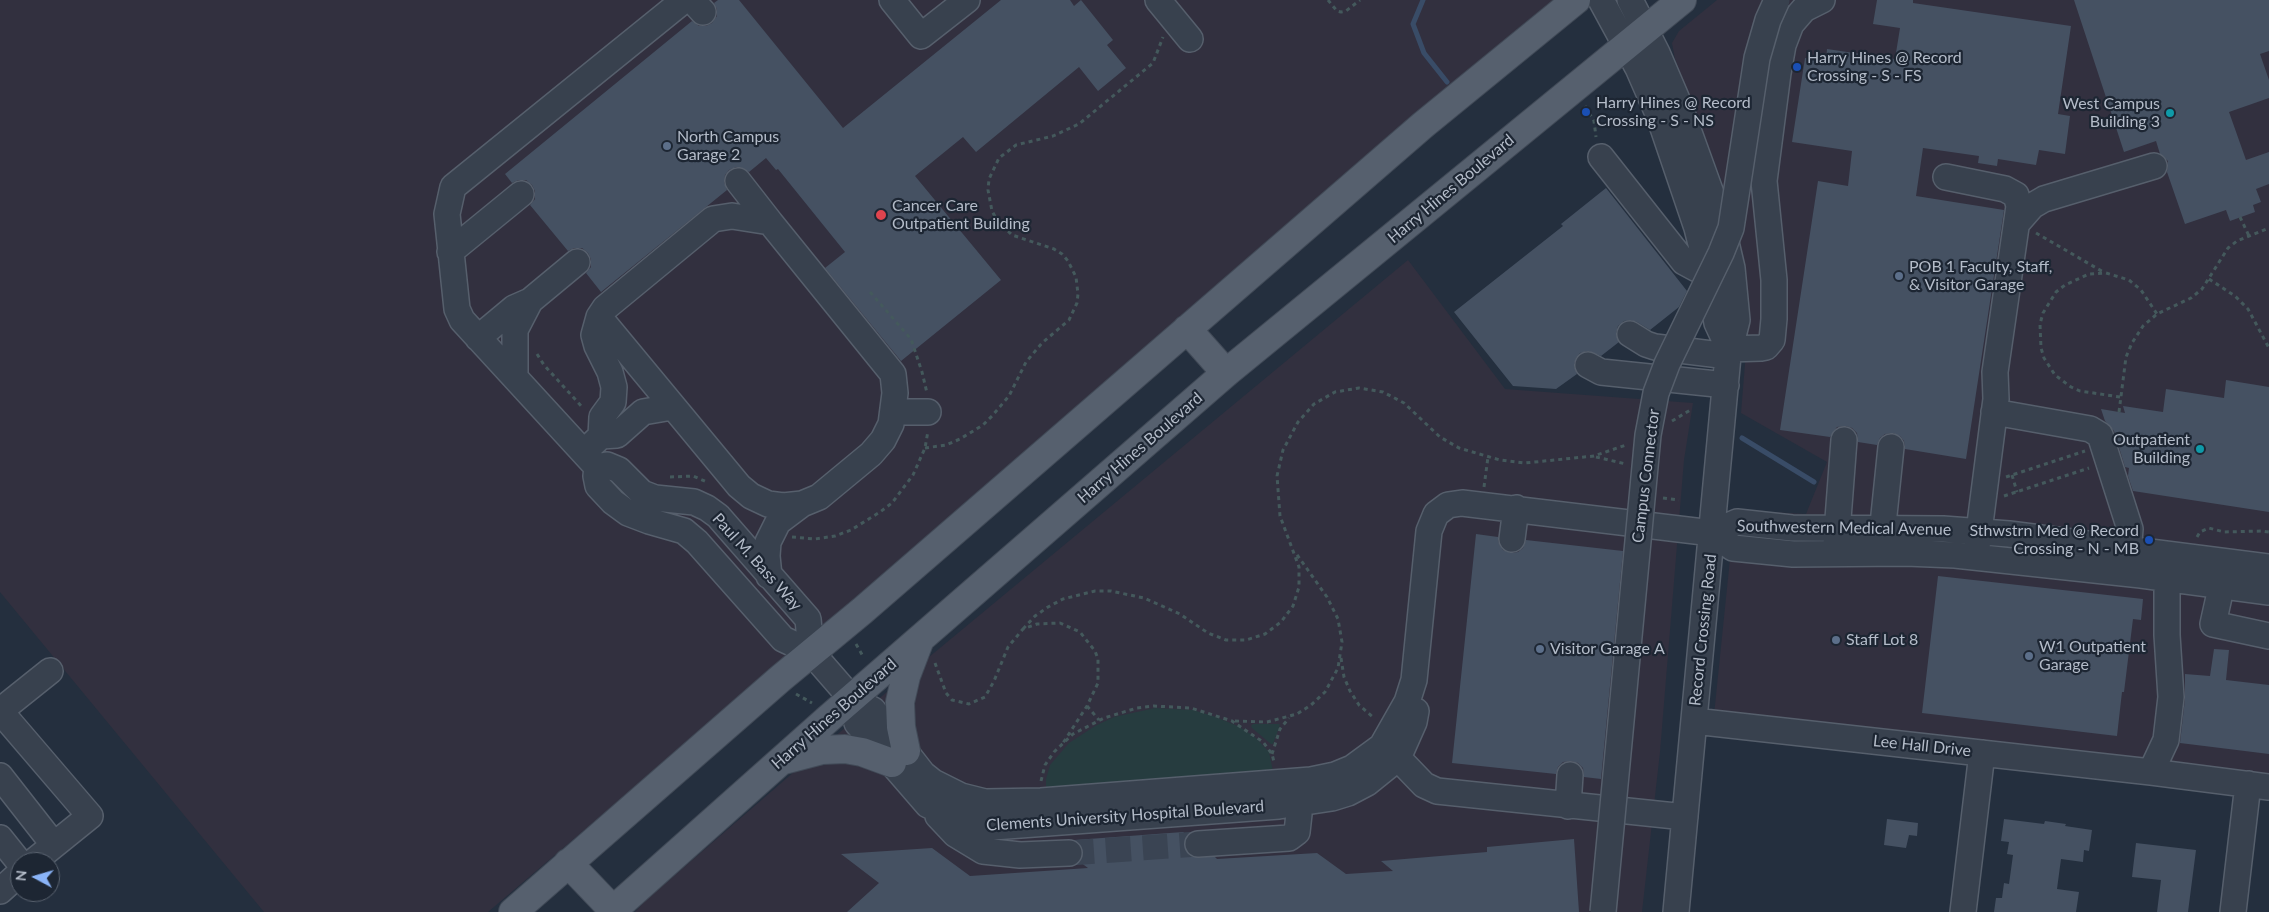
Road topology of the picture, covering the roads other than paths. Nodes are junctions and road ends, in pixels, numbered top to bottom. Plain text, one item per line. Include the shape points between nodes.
1 (892, 0) edge
2 (967, 0) edge
3 (1158, 0) edge
4 (1576, 0) edge
5 (1601, 0) edge
6 (1630, 0) edge
7 (1682, 0) edge
8 (1777, 0) edge
9 (1822, 0) edge
10 (693, 4) edge
11 (1636, 38) junction
12 (1190, 40) dead end
13 (1599, 150) road end
14 (2154, 166) dead end
15 (1946, 178) dead end
16 (521, 194) dead end
17 (732, 216) junction
18 (770, 222) junction
19 (2028, 228) junction
20 (450, 252) junction
21 (577, 262) dead end
22 (1707, 268) junction
23 (530, 301) junction
24 (599, 317) junction
25 (1187, 330) junction
26 (1630, 334) dead end
27 (478, 338) junction
28 (1729, 352) junction
29 (1588, 365) dead end
30 (1226, 373) junction
31 (515, 377) junction
32 (1726, 385) junction
33 (672, 406) junction
34 (893, 412) junction
35 (928, 412) road end
36 (1994, 412) junction
37 (1844, 440) dead end
38 (1891, 447) dead end
39 (594, 452) junction
40 (802, 504) junction
41 (1516, 508) junction
42 (1837, 528) junction
43 (1882, 528) junction
44 (1979, 532) junction
45 (1712, 533) junction
46 (1512, 539) dead end
47 (1880, 554) junction
48 (1835, 555) junction
49 (1975, 557) junction
50 (2127, 561) junction
51 (2226, 562) junction
52 (2269, 567) edge
53 (769, 576) junction
54 (2167, 578) junction
55 (2221, 586) junction
56 (2269, 592) edge
57 (2269, 636) edge
58 (926, 647) junction
59 (811, 652) junction
60 (50, 672) dead end
61 (851, 698) junction
62 (0, 711) edge
63 (1694, 721) junction
64 (1387, 742) junction
65 (1982, 753) junction
66 (899, 757) junction
67 (780, 761) junction
68 (2151, 772) junction
69 (1279, 774) junction
70 (1570, 775) dead end
71 (0, 776) edge
72 (2259, 786) edge
73 (1296, 804) junction
74 (928, 805) junction
75 (1568, 806) junction
76 (1685, 817) junction
77 (0, 838) edge
78 (1198, 844) tunnel mouth
79 (54, 845) junction
80 (11, 852) edge
81 (45, 852) edge
82 (1069, 854) tunnel mouth
83 (568, 863) junction
84 (10, 882) edge
85 (0, 891) edge
86 (613, 911) edge
87 (513, 912) edge
88 (1603, 912) edge
89 (1676, 912) edge
90 (1963, 912) edge
91 (2233, 912) edge

1 - 2 street via 921,36
3 - 12 street
4 - 25 main road via 1423,125
5 - 11 street, Record Crossing Road
6 - 11 street, Record Crossing Road
7 - 11 main road, Harry Hines Boulevard
8 - 88 street, Campus Connector, bridge via 1757,58 1731,228 1656,393 1648,435
9 - 28 street via 1804,9 1791,24 1778,73 1764,181 1774,280 1772,340 1766,347
10 - 20 street via 454,187 447,214
11 - 22 street, Record Crossing Road
11 - 28 street, Record Crossing Road via 1678,102 1721,221 1732,268 1737,320
11 - 30 main road, Harry Hines Boulevard
13 - 22 street via 1684,262 1697,269
14 - 19 street via 2044,199 2032,206
15 - 19 street via 2005,189 2016,195
16 - 20 street
17 - 18 street
17 - 18 street via 732,185
17 - 24 street via 712,219 605,308
18 - 34 street via 893,374
19 - 36 street via 1995,372
20 - 27 street via 457,309
21 - 23 street
22 - 28 street, Record Crossing Road via 1717,323
23 - 27 street via 514,308
23 - 31 street via 515,330
24 - 33 street
24 - 39 street via 596,341 614,387 612,402 602,417
25 - 30 main road
25 - 59 main road
26 - 28 street via 1655,347
27 - 31 street
28 - 32 street, Record Crossing Road
29 - 32 street via 1601,372
30 - 58 main road, Harry Hines Boulevard
31 - 39 street
32 - 45 street, Record Crossing Road
33 - 39 street via 643,412
33 - 40 street via 751,496 768,504
34 - 35 street
34 - 40 street via 883,440 871,454 819,497
36 - 44 street
36 - 50 street via 2090,429 2100,435 2130,529
37 - 42 street
38 - 43 street
39 - 53 street, Paul M. Bass Way via 607,465 619,470 642,493 655,498 694,502 707,508 718,516
39 - 59 street, Paul M. Bass Way via 598,486 613,502 649,521 684,531 783,639
40 - 53 street via 778,522 772,532 767,556
41 - 45 street
41 - 46 street
41 - 64 street via 1462,503 1448,505 1436,514 1429,531 1414,680
42 - 43 street, Southwestern Medical Avenue
42 - 45 street, Southwestern Medical Avenue via 1792,528 1737,522
42 - 48 street
43 - 44 street, Southwestern Medical Avenue
43 - 47 street
44 - 49 street
44 - 50 street, Southwestern Medical Avenue
45 - 48 street, Southwestern Medical Avenue via 1732,548
45 - 63 street, Record Crossing Road
47 - 48 street, Southwestern Medical Avenue
47 - 49 street, Southwestern Medical Avenue via 1934,553
49 - 50 street, Southwestern Medical Avenue
50 - 51 street, Southwestern Medical Avenue
50 - 54 street, Southwestern Medical Avenue
51 - 52 street, Southwestern Medical Avenue
51 - 55 street
53 - 59 street, Paul M. Bass Way via 808,619
54 - 55 street, Southwestern Medical Avenue
54 - 68 street via 2171,697 2166,740
55 - 56 street, Southwestern Medical Avenue
55 - 57 street via 2214,624
58 - 61 main road, Harry Hines Boulevard
58 - 66 main road via 906,676 900,702
59 - 61 street
59 - 83 main road
60 - 62 street
61 - 66 street, Clements University Hospital Boulevard via 873,710
61 - 67 main road, Harry Hines Boulevard
62 - 79 street via 90,816
63 - 65 street, Lee Hall Drive
63 - 76 street, Record Crossing Road
64 - 69 street, Clements University Hospital Boulevard via 1352,768 1335,775 1311,780
64 - 73 street, Clements University Hospital Boulevard via 1367,783 1348,793
64 - 75 street via 1424,785 1437,791
65 - 68 street, Lee Hall Drive
65 - 90 street
66 - 67 main road via 845,749 822,750
66 - 69 street, Clements University Hospital Boulevard via 933,782 962,796 986,802 1041,801
66 - 74 street, Clements University Hospital Boulevard
67 - 86 main road, Harry Hines Boulevard
68 - 72 street, Lee Hall Drive
69 - 73 street
70 - 75 street
71 - 79 street
72 - 91 street
73 - 74 street, Clements University Hospital Boulevard via 993,827 956,819
73 - 78 street via 1299,827 1289,838
74 - 82 street via 955,834 983,851 1020,855
75 - 76 street
76 - 89 street, Record Crossing Road
77 - 80 street
79 - 81 street
83 - 86 main road
83 - 87 main road
84 - 85 street

